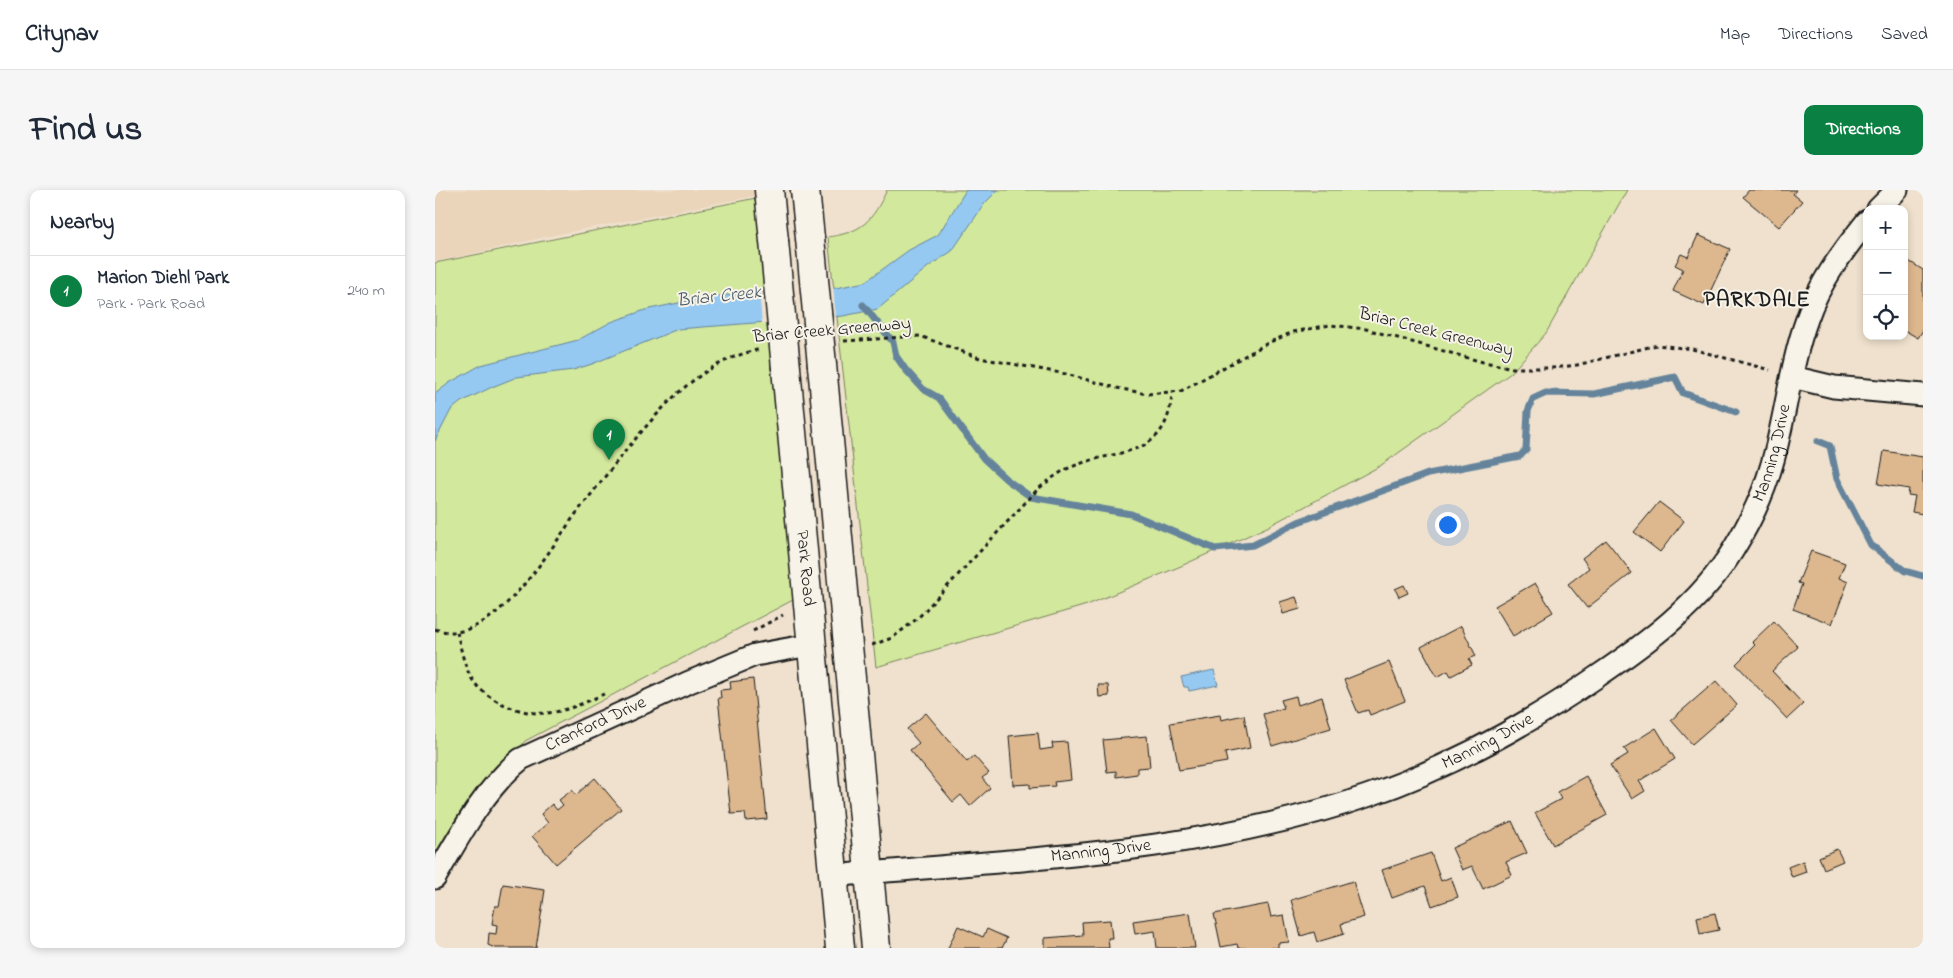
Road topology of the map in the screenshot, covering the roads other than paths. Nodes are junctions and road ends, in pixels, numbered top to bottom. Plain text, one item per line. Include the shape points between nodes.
1 (769, 190) edge
2 (805, 190) edge
3 (1897, 190) edge
4 (1882, 205) edge
5 (1863, 226) edge
6 (1792, 377) junction
7 (1923, 395) edge
8 (811, 645) junction
9 (870, 873) junction
10 (833, 876) junction
11 (435, 878) edge
12 (840, 948) edge
13 (876, 948) edge

1 - 8 main road, Park Road, bridge via 778,358
2 - 9 main road, Park Road, bridge
3 - 4 street
5 - 6 street, Manning Drive via 1838,260 1813,303
6 - 7 street via 1835,388
6 - 9 street, Manning Drive via 1766,481 1743,534 1721,568 1681,612 1637,649 1514,729 1447,764 1393,786 1322,810 1247,829 1125,849
8 - 10 main road, Park Road
8 - 11 street, Cranford Drive via 755,655 521,758 507,770
9 - 10 street, Manning Drive
9 - 13 main road, Park Road
10 - 12 main road, Park Road

